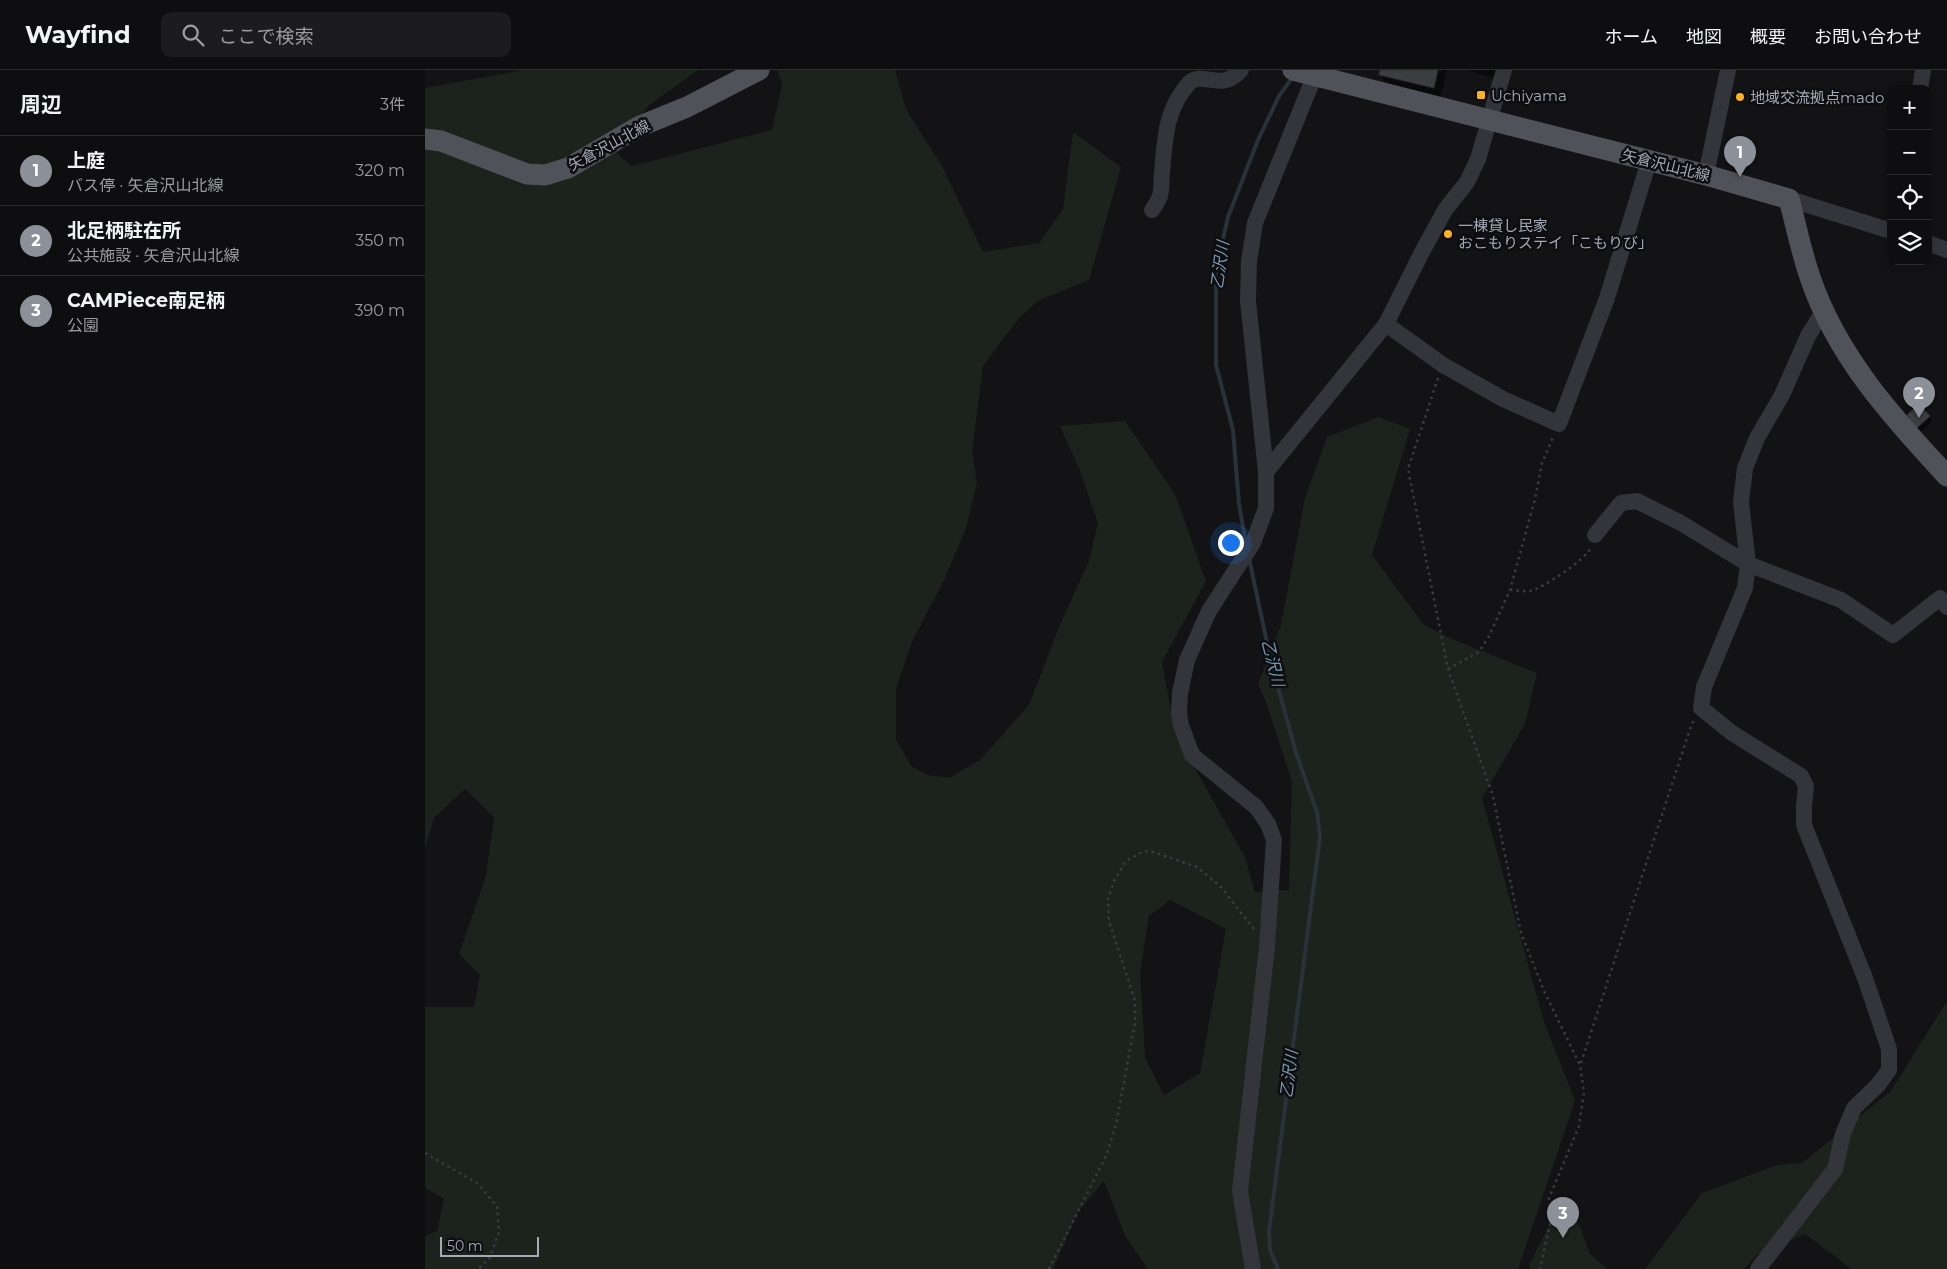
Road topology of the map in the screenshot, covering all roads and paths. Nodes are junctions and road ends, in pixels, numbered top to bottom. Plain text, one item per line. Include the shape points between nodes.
1 (759, 70) edge
2 (1241, 70) edge
3 (1293, 70) edge
4 (1504, 70) edge
5 (1728, 70) edge
6 (1923, 70) edge
7 (1314, 76) junction
8 (1921, 85) edge
9 (1491, 119) junction
10 (425, 139) edge
11 (1649, 162) junction
12 (1705, 175) junction
13 (1789, 199) junction
14 (1152, 210) dead end
15 (1887, 230) edge
16 (1932, 245) edge
17 (1947, 250) edge
18 (1824, 310) junction
19 (1386, 324) junction
20 (1443, 365) junction
21 (1559, 424) junction
22 (1266, 472) junction
23 (1947, 476) edge
24 (1595, 534) joint
25 (1748, 564) junction
26 (1510, 590) junction
27 (1947, 607) edge
28 (1448, 669) junction
29 (1701, 708) junction
30 (1267, 946) junction
31 (1580, 1065) junction
32 (425, 1153) edge
33 (478, 1269) edge
34 (1049, 1269) edge
35 (1253, 1269) edge
36 (1540, 1269) edge
37 (1758, 1269) edge

1 - 10 main road, 矢倉沢山北線 via 687,107 638,127 569,168 545,175 527,174 441,141
2 - 14 street via 1229,80 1201,77 1191,81 1177,99 1167,122 1160,196
3 - 7 main road, 矢倉沢山北線
4 - 9 street
5 - 12 street
6 - 8 street
7 - 9 main road, 矢倉沢山北線
7 - 22 street via 1255,223 1249,261 1247,301
9 - 11 main road, 矢倉沢山北線
9 - 19 street via 1467,182 1445,210
11 - 12 main road, 矢倉沢山北線
11 - 21 street via 1607,298
12 - 13 main road, 矢倉沢山北線
13 - 15 street
13 - 18 main road via 1810,278
16 - 17 street
18 - 23 main road via 1842,345 1884,406
18 - 25 street via 1757,438 1745,468 1741,502
19 - 20 street
19 - 22 street
20 - 21 street via 1503,399
20 - 28 path via 1408,468
21 - 26 path via 1542,463
22 - 30 street via 1266,508 1253,543 1209,611 1187,660 1179,713 1192,755 1256,807 1268,824 1275,848
24 - 25 street via 1621,503 1637,501 1681,523
24 - 26 path via 1589,553 1563,573 1531,591
25 - 27 street via 1841,600 1893,635 1940,598
25 - 29 street via 1745,588 1704,687
26 - 28 path via 1479,652
28 - 31 path via 1493,796 1521,933 1545,993
29 - 31 path via 1691,726
29 - 37 street via 1732,733 1801,776 1806,786 1804,825 1844,922 1889,1049 1889,1070 1855,1108 1843,1134 1835,1169
30 - 34 path via 1220,886 1197,867 1145,851 1127,861 1114,881 1108,900 1109,921 1135,1001 1135,1022 1118,1114 1107,1154
30 - 35 street via 1241,1191
31 - 36 path via 1585,1092 1579,1126 1549,1198 1551,1219
32 - 33 path via 477,1183 497,1206 499,1232 489,1258

